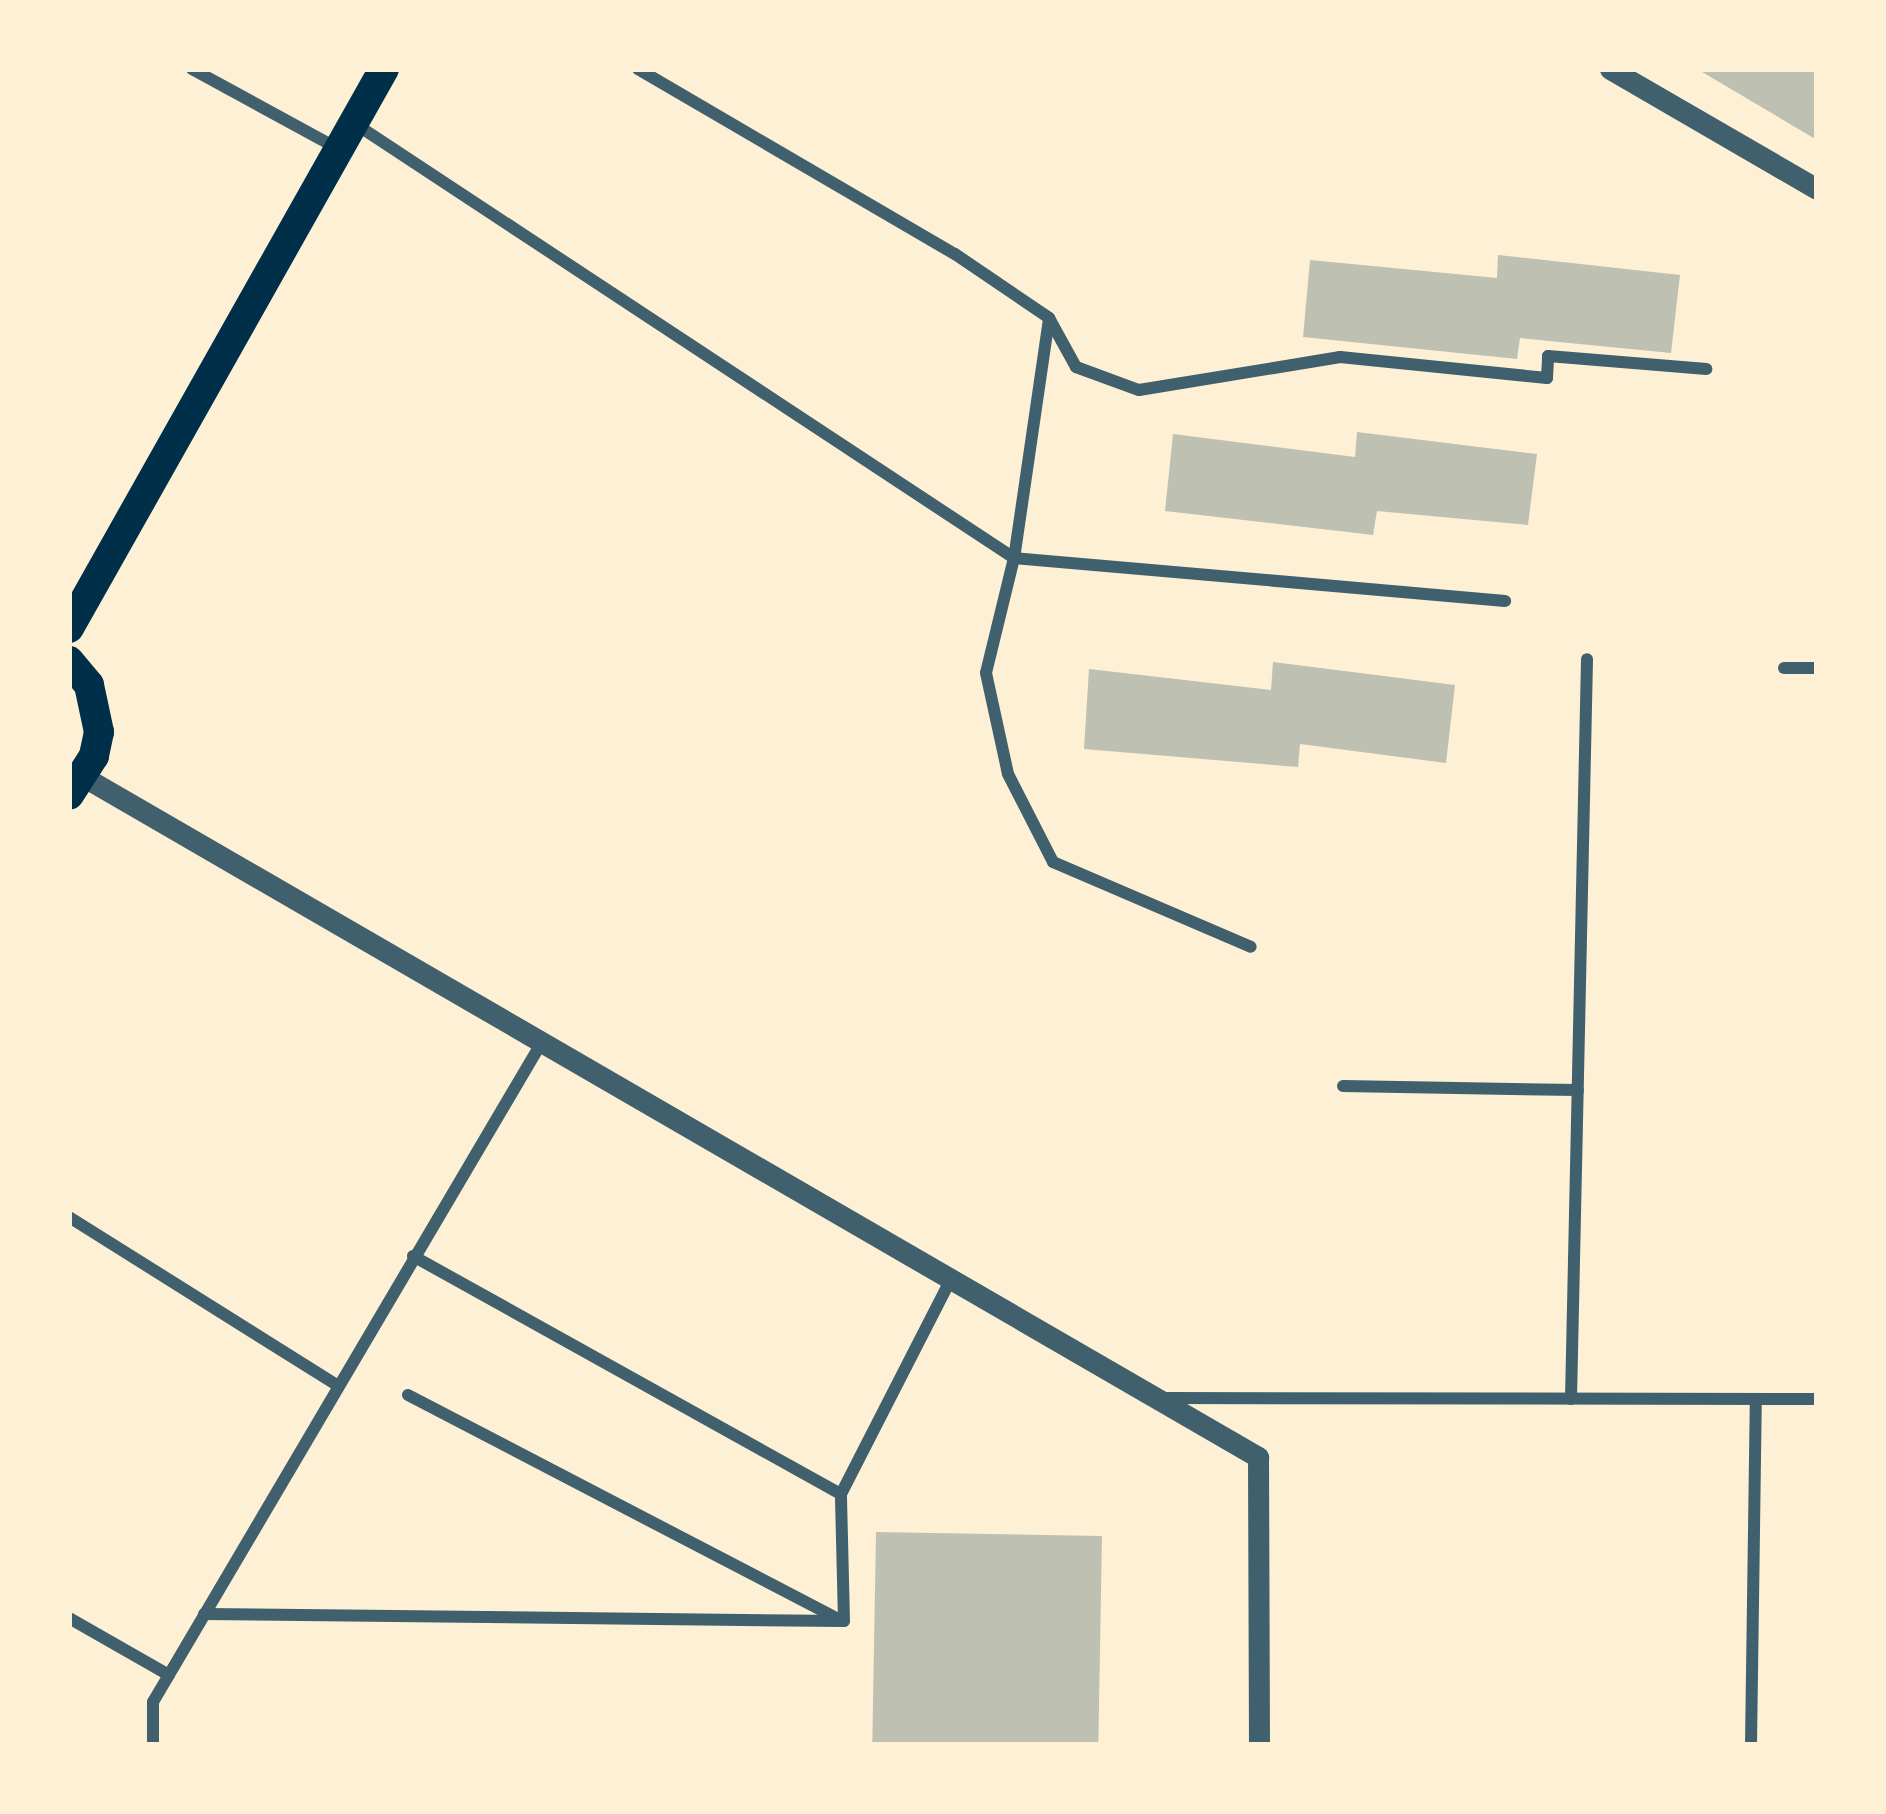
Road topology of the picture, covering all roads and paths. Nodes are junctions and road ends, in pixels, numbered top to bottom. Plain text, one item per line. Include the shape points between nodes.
1 (192, 69) edge
2 (384, 69) edge
3 (638, 69) edge
4 (1610, 69) edge
5 (1635, 75) edge
6 (346, 136) junction
7 (1817, 189) edge
8 (1049, 318) junction
9 (1706, 369) dead end
10 (1014, 558) junction
11 (1504, 602) dead end
12 (69, 628) edge
13 (1587, 659) dead end
14 (69, 661) edge
15 (1784, 668) dead end
16 (1817, 668) edge
17 (76, 786) edge
18 (1251, 946) dead end
19 (539, 1047) junction
20 (1343, 1086) dead end
21 (1578, 1090) junction
22 (69, 1217) edge
23 (413, 1256) junction
24 (950, 1279) junction
25 (338, 1386) junction
26 (408, 1395) dead end
27 (1153, 1398) junction
28 (1571, 1399) junction
29 (1756, 1399) junction
30 (1817, 1399) edge
31 (841, 1494) junction
32 (204, 1614) junction
33 (69, 1618) edge
34 (844, 1622) junction
35 (169, 1675) junction
36 (153, 1745) edge
37 (1259, 1745) edge
38 (1751, 1745) edge

1 - 6 street
2 - 6 main road
3 - 8 street via 900,220
4 - 5 street
5 - 7 street
6 - 10 street
6 - 12 main road
8 - 9 street via 1076,367 1138,390 1340,357 1547,378 1548,356
8 - 10 street
10 - 11 street
10 - 18 street via 986,673 1008,774 1053,862
13 - 21 street
14 - 17 main road via 97,708 94,756
15 - 16 street
17 - 19 street
19 - 23 street
19 - 24 street
20 - 21 street
21 - 28 street
22 - 25 street
23 - 25 street
23 - 31 street
24 - 27 street
24 - 31 street
25 - 32 street
26 - 34 street
27 - 28 street
27 - 37 street via 1258,1457
28 - 29 street
29 - 30 street
29 - 38 street
31 - 34 street
32 - 34 street
32 - 35 street
33 - 35 street
35 - 36 street via 153,1702

